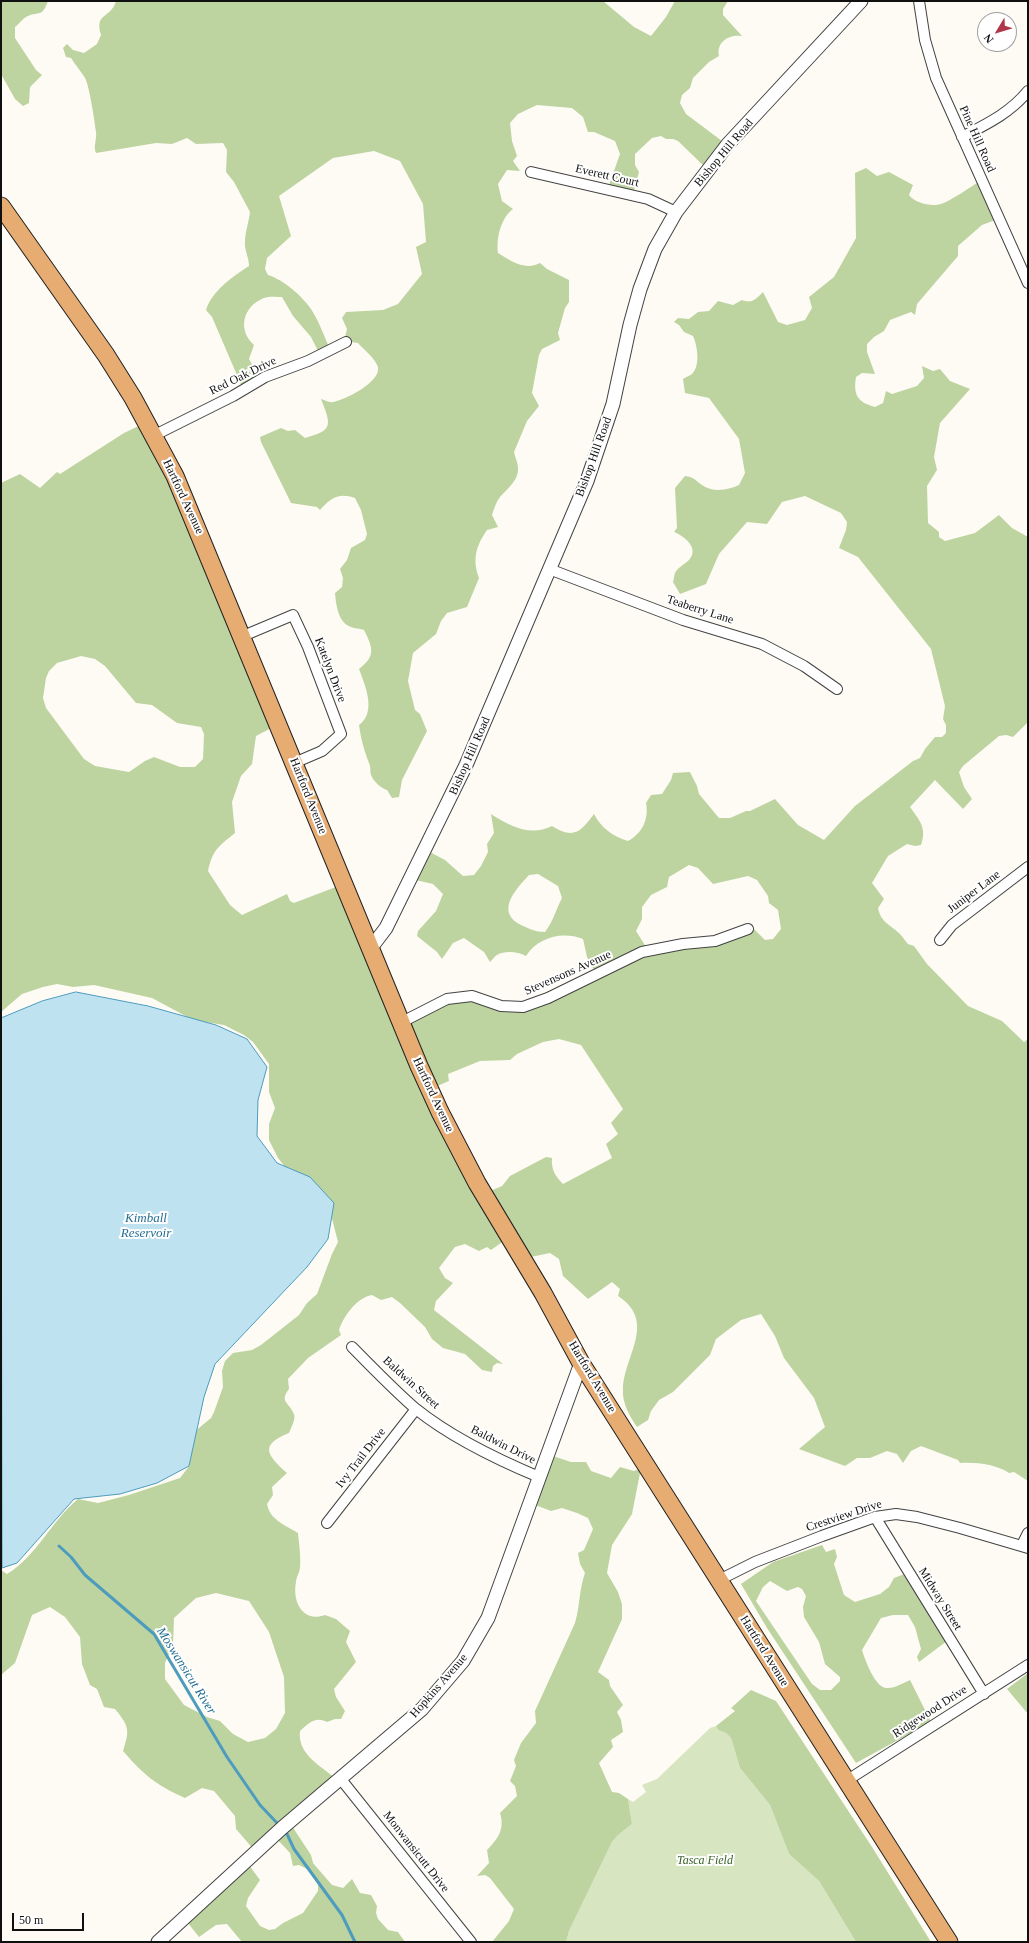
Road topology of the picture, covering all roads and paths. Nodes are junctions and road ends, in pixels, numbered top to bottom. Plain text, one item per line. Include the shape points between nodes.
1 (861, 1) edge
2 (919, 1) edge
3 (1028, 90) edge
4 (962, 137) junction
5 (531, 172) dead end
6 (2, 210) edge
7 (676, 212) junction
8 (1028, 283) edge
9 (346, 342) dead end
10 (153, 436) junction
11 (549, 569) junction
12 (242, 636) junction
13 (837, 689) dead end
14 (294, 763) junction
15 (1028, 867) edge
16 (748, 929) dead end
17 (940, 940) dead end
18 (370, 949) junction
19 (400, 1023) junction
20 (352, 1347) dead end
21 (581, 1363) junction
22 (416, 1409) junction
23 (456, 1435) joint
24 (538, 1477) junction
25 (875, 1517) junction
26 (327, 1523) dead end
27 (1028, 1533) edge
28 (1025, 1546) edge
29 (719, 1580) junction
30 (1028, 1665) edge
31 (984, 1694) junction
32 (340, 1778) junction
33 (846, 1781) junction
34 (158, 1942) edge
35 (471, 1942) edge
36 (949, 1942) edge

1 - 7 street, Bishop Hill Road via 728,144
2 - 4 street, Pine Hill Road via 925,40 936,78
3 - 4 street via 1000,117
4 - 8 street, Pine Hill Road
5 - 7 street, Everett Court via 648,199
6 - 10 highway, Hartford Avenue via 106,355
7 - 11 street, Bishop Hill Road via 655,250 640,289 613,404 587,481
9 - 10 street, Red Oak Drive via 308,361 265,377
10 - 12 highway, Hartford Avenue via 175,476
11 - 13 street, Teaberry Lane via 683,620 762,644 804,666
11 - 18 street, Bishop Hill Road via 458,783 386,928
12 - 14 highway, Hartford Avenue
12 - 14 street, Katelyn Drive via 293,615 308,647 341,734 322,751
14 - 18 highway, Hartford Avenue
15 - 17 street, Juniper Lane via 952,925
16 - 19 street, Stevensons Avenue via 715,941 642,952 524,1007 501,1006 472,996 447,999
18 - 19 highway, Hartford Avenue
19 - 21 highway, Hartford Avenue via 462,1156
20 - 22 street, Baldwin Street
21 - 24 street, Hopkins Avenue
21 - 29 highway, Hartford Avenue
22 - 23 street, Baldwin Street
22 - 26 street, Ivy Trail Drive
23 - 24 street, Baldwin Drive via 504,1462
24 - 32 street, Hopkins Avenue via 516,1547 488,1618 463,1661 422,1709
25 - 28 street, Crestview Drive via 896,1514 916,1517
25 - 29 street, Crestview Drive via 755,1562
25 - 31 street, Midway Street
27 - 28 street
29 - 33 highway, Hartford Avenue
30 - 31 street, Ridgewood Drive
31 - 33 street, Ridgewood Drive
32 - 34 street, Hopkins Avenue
32 - 35 street, Monwansicutt Drive
33 - 36 highway, Hartford Avenue

